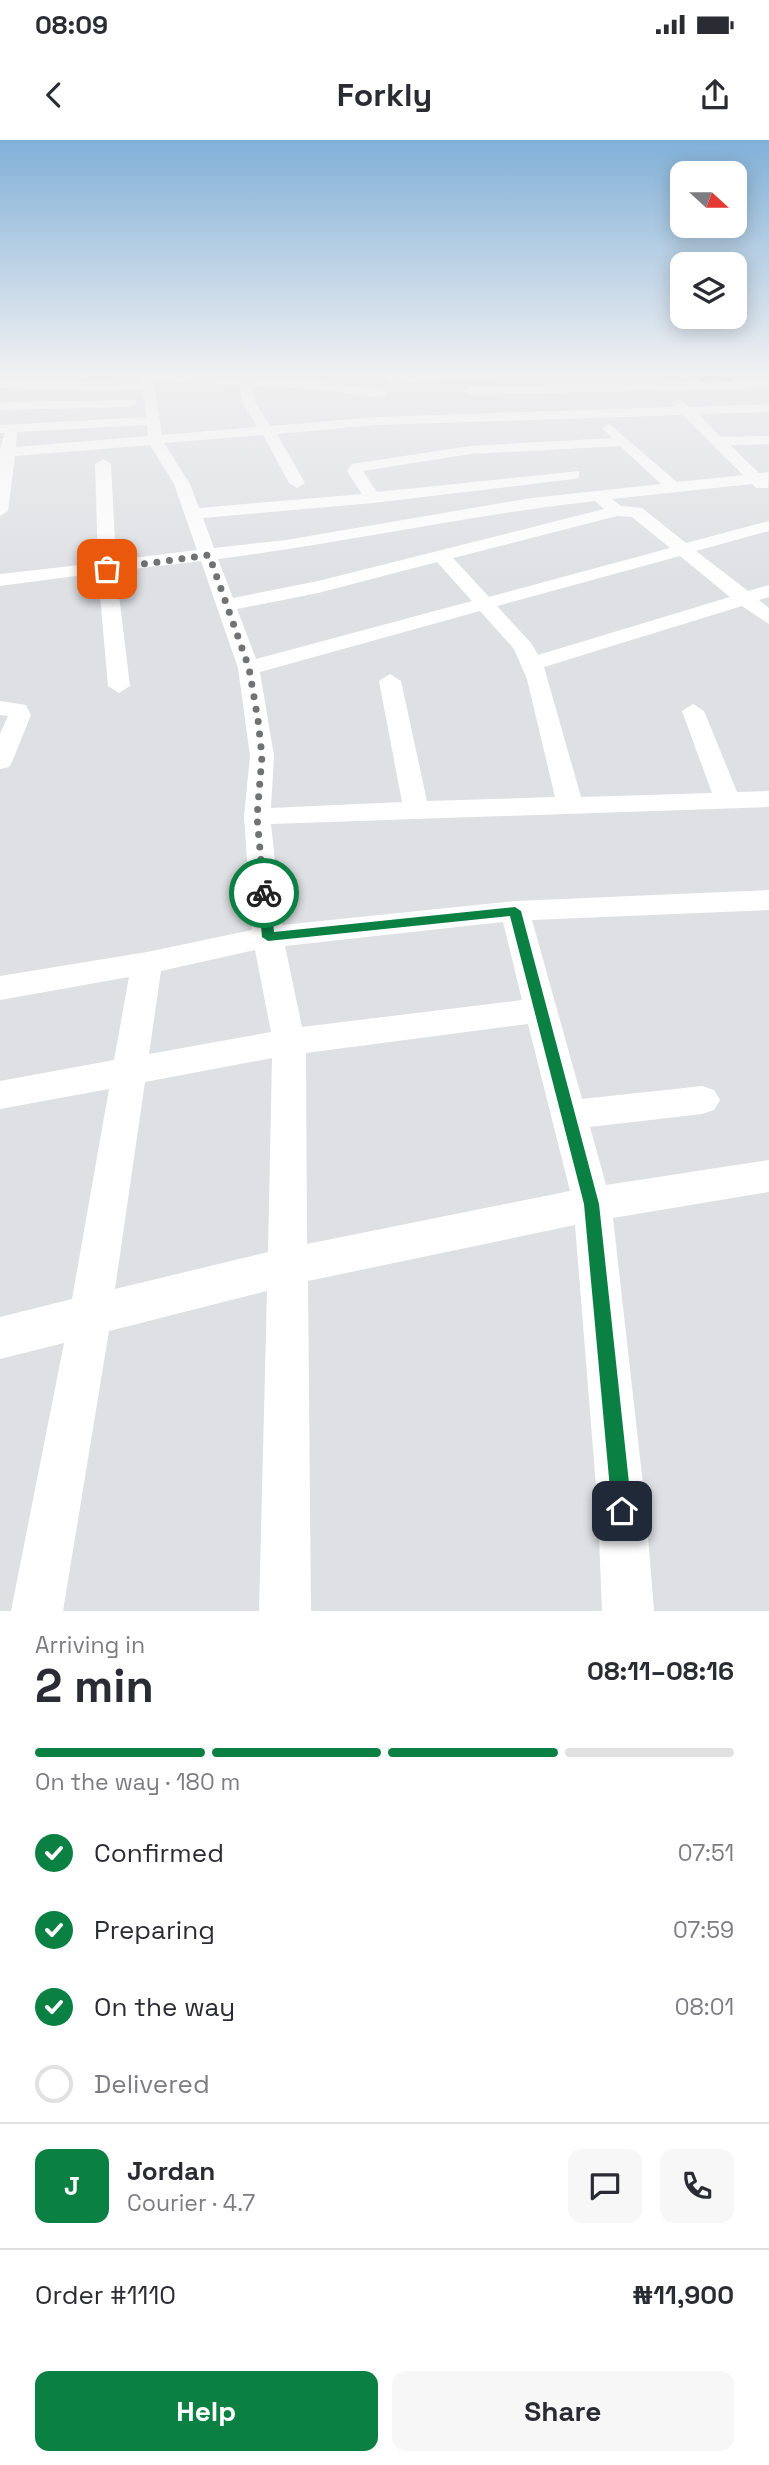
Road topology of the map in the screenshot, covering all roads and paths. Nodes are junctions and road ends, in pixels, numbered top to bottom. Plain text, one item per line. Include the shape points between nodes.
1 (621, 442) edge
2 (44, 443) edge
3 (164, 443) edge
4 (275, 443) edge
5 (400, 443) edge
6 (506, 443) edge
7 (594, 443) edge
8 (719, 443) edge
9 (537, 444) junction
10 (508, 446) junction
11 (4, 453) edge
12 (418, 458) junction
13 (102, 464) dead end
14 (574, 474) junction
15 (8, 475) edge
16 (762, 477) edge
17 (297, 483) dead end
18 (672, 486) junction
19 (451, 488) junction
20 (769, 492) edge
21 (597, 496) junction
22 (368, 499) junction
23 (0, 510) edge
24 (617, 511) junction
25 (192, 514) junction
26 (769, 526) edge
27 (386, 527) junction
28 (682, 550) junction
29 (209, 555) junction
30 (442, 555) junction
31 (107, 569) junction
32 (0, 580) edge
33 (769, 591) edge
34 (744, 598) junction
35 (486, 604) junction
36 (228, 605) junction
37 (769, 618) edge
38 (531, 664) junction
39 (249, 668) junction
40 (390, 681) dead end
41 (120, 686) dead end
42 (0, 708) edge
43 (693, 711) dead end
44 (0, 762) edge
45 (769, 799) edge
46 (727, 800) junction
47 (570, 805) junction
48 (416, 809) junction
49 (257, 817) junction
50 (769, 900) edge
51 (515, 911) junction
52 (268, 937) junction
53 (147, 963) junction
54 (0, 988) edge
55 (541, 1010) junction
56 (289, 1042) junction
57 (132, 1070) junction
58 (0, 1094) edge
59 (702, 1100) dead end
60 (568, 1115) junction
61 (767, 1185) edge
62 (592, 1204) junction
63 (286, 1267) junction
64 (90, 1318) junction
65 (0, 1338) edge
66 (37, 1611) edge
67 (285, 1611) edge
68 (628, 1611) edge

1 - 18 street
2 - 11 street
3 - 25 street
4 - 17 street
5 - 12 street
6 - 10 street
7 - 9 street
8 - 16 street
9 - 10 street
9 - 14 street
10 - 12 street
11 - 15 street
12 - 19 street
12 - 22 street via 355,469
13 - 31 street
14 - 19 street
14 - 21 street
15 - 23 street
16 - 18 street
16 - 20 street
18 - 21 street
19 - 22 street
21 - 24 street
21 - 27 street
22 - 25 street
22 - 27 street
24 - 28 street via 636,512
24 - 30 street
25 - 29 street
26 - 28 street
27 - 29 street
28 - 34 street
28 - 35 street
29 - 31 street
29 - 36 street
30 - 35 street
30 - 36 street
31 - 32 street
31 - 41 street
33 - 34 street
34 - 37 street
34 - 38 street
35 - 38 street via 524,647
35 - 39 street
36 - 39 street
38 - 47 street
39 - 49 street via 262,756
40 - 48 street
42 - 44 street via 18,710 20,715
43 - 46 street
45 - 46 street
46 - 47 street
47 - 48 street
48 - 49 street
49 - 52 street
50 - 51 street
51 - 52 street
51 - 55 street
52 - 53 street
52 - 56 street
53 - 54 street
53 - 57 street
55 - 56 street
55 - 60 street
56 - 57 street
56 - 63 street
57 - 58 street
57 - 64 street
59 - 60 street
60 - 62 street
61 - 62 street
62 - 63 street
62 - 68 street
63 - 64 street
63 - 67 street
64 - 65 street
64 - 66 street

